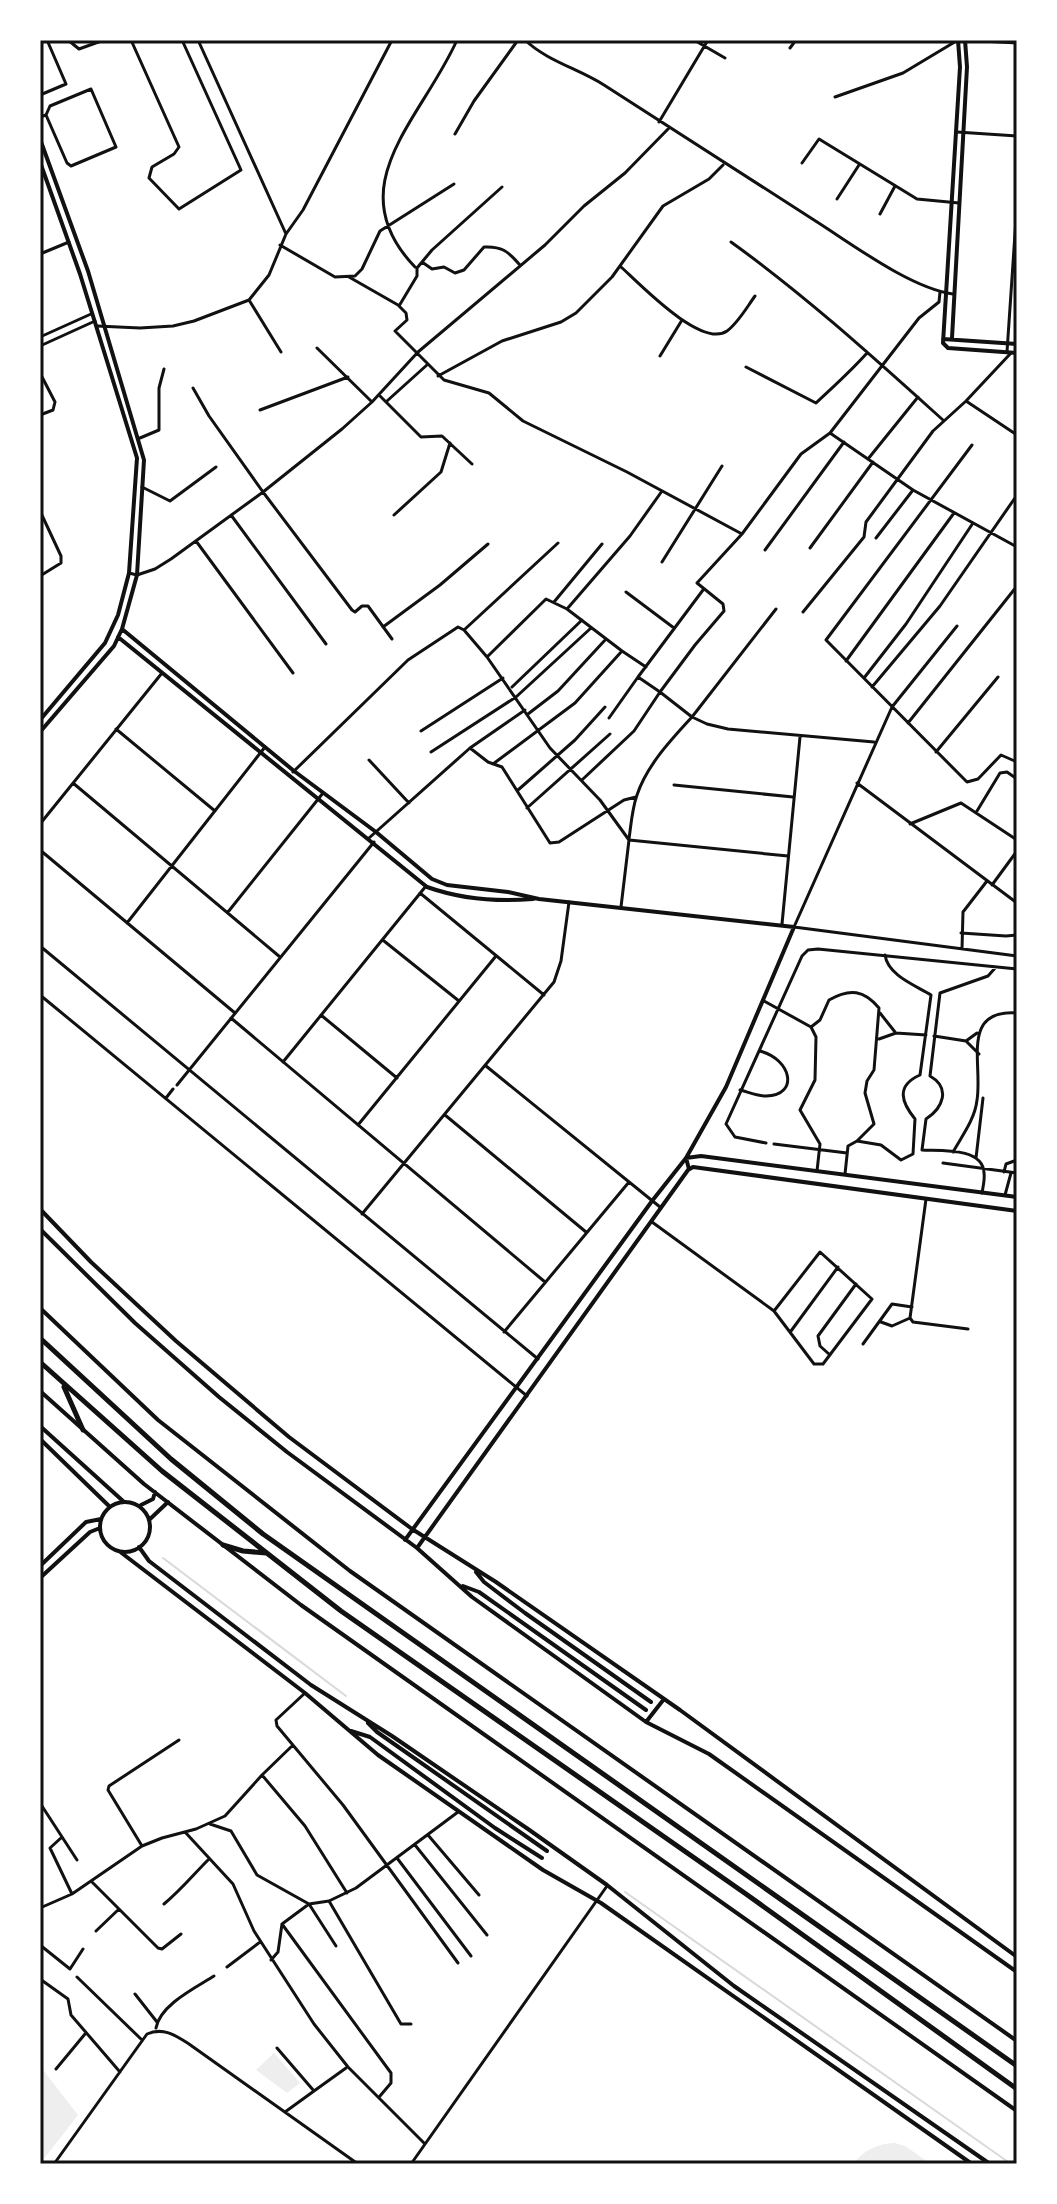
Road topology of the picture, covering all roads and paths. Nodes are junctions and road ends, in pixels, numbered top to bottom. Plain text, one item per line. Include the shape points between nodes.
1 (47, 40) edge
2 (68, 40) edge
3 (104, 40) edge
4 (131, 40) edge
5 (182, 40) edge
6 (198, 40) edge
7 (392, 40) edge
8 (457, 40) edge
9 (518, 40) edge
10 (525, 40) edge
11 (694, 40) edge
12 (708, 40) edge
13 (796, 40) edge
14 (942, 40) edge
15 (958, 40) edge
16 (965, 40) edge
17 (1017, 43) edge
18 (704, 46) junction
19 (946, 47) junction
20 (790, 48) dead end
21 (725, 58) dead end
22 (40, 95) edge
23 (835, 97) dead end
24 (46, 115) junction
25 (40, 117) edge
26 (659, 122) junction
27 (669, 128) junction
28 (956, 131) junction
29 (963, 132) junction
30 (455, 134) dead end
31 (1017, 136) edge
32 (40, 139) edge
33 (40, 162) edge
34 (802, 163) dead end
35 (723, 164) junction
36 (859, 165) junction
37 (454, 184) dead end
38 (895, 186) junction
39 (502, 187) dead end
40 (837, 199) dead end
41 (951, 202) junction
42 (959, 203) junction
43 (1017, 204) edge
44 (880, 214) dead end
45 (386, 226) junction
46 (286, 234) junction
47 (69, 242) junction
48 (731, 242) dead end
49 (280, 245) junction
50 (40, 254) edge
51 (422, 262) junction
52 (520, 265) junction
53 (620, 266) junction
54 (417, 268) junction
55 (349, 277) junction
56 (943, 292) junction
57 (953, 294) junction
58 (755, 296) dead end
59 (249, 300) junction
60 (399, 306) junction
61 (93, 313) junction
62 (682, 320) junction
63 (96, 323) junction
64 (105, 327) junction
65 (40, 337) edge
66 (952, 338) junction
67 (943, 339) junction
68 (1007, 344) junction
69 (1017, 344) edge
70 (40, 346) edge
71 (317, 348) dead end
72 (281, 352) dead end
73 (418, 352) junction
74 (867, 353) junction
75 (1012, 353) edge
76 (660, 356) dead end
77 (428, 364) junction
78 (881, 365) junction
79 (746, 367) dead end
80 (164, 369) dead end
81 (40, 373) edge
82 (438, 376) junction
83 (348, 377) junction
84 (193, 388) dead end
85 (379, 395) junction
86 (918, 397) junction
87 (387, 401) junction
88 (966, 401) junction
89 (372, 402) junction
90 (260, 410) dead end
91 (40, 415) edge
92 (943, 420) junction
93 (830, 433) junction
94 (1017, 435) edge
95 (140, 438) junction
96 (844, 442) junction
97 (450, 443) junction
98 (972, 445) dead end
99 (868, 459) junction
100 (873, 462) junction
101 (472, 464) dead end
102 (722, 466) dead end
103 (216, 467) dead end
104 (897, 479) junction
105 (142, 487) junction
106 (913, 490) junction
107 (662, 491) junction
108 (263, 492) junction
109 (1017, 495) edge
110 (930, 500) junction
111 (1015, 501) edge
112 (694, 509) junction
113 (40, 511) edge
114 (955, 512) junction
115 (231, 515) junction
116 (394, 515) dead end
117 (973, 523) junction
118 (742, 534) junction
119 (992, 535) junction
120 (876, 538) dead end
121 (196, 541) junction
122 (558, 543) dead end
123 (488, 544) dead end
124 (602, 544) dead end
125 (1017, 547) edge
126 (810, 548) dead end
127 (765, 550) dead end
128 (662, 562) dead end
129 (129, 573) junction
130 (137, 575) junction
131 (40, 576) edge
132 (1017, 586) edge
133 (703, 590) junction
134 (626, 592) dead end
135 (554, 602) junction
136 (567, 609) junction
137 (776, 609) dead end
138 (803, 612) dead end
139 (582, 620) junction
140 (957, 626) dead end
141 (383, 627) junction
142 (591, 628) junction
143 (674, 628) junction
144 (122, 629) junction
145 (464, 630) junction
146 (118, 637) junction
147 (392, 639) dead end
148 (606, 639) junction
149 (326, 644) dead end
150 (622, 651) junction
151 (487, 657) junction
152 (846, 661) junction
153 (646, 667) junction
154 (162, 673) junction
155 (293, 673) dead end
156 (638, 677) junction
157 (998, 677) dead end
158 (503, 678) junction
159 (864, 678) junction
160 (872, 687) junction
161 (511, 688) junction
162 (660, 692) junction
163 (516, 697) junction
164 (605, 707) dead end
165 (892, 707) junction
166 (527, 712) junction
167 (692, 717) junction
168 (609, 718) dead end
169 (40, 720) edge
170 (908, 723) junction
171 (116, 729) junction
172 (539, 730) junction
173 (421, 731) dead end
174 (40, 732) edge
175 (610, 734) dead end
176 (800, 737) junction
177 (874, 742) junction
178 (265, 747) junction
179 (470, 748) junction
180 (431, 752) dead end
181 (936, 752) junction
182 (260, 754) junction
183 (558, 756) junction
184 (369, 760) dead end
185 (1017, 762) edge
186 (493, 764) junction
187 (572, 769) junction
188 (294, 771) junction
189 (288, 777) junction
190 (1017, 779) edge
191 (582, 780) junction
192 (857, 782) junction
193 (73, 783) junction
194 (674, 785) dead end
195 (517, 792) junction
196 (323, 793) junction
197 (636, 797) junction
198 (794, 797) junction
199 (318, 800) junction
200 (409, 803) junction
201 (527, 808) junction
202 (215, 811) junction
203 (608, 811) junction
204 (977, 813) junction
205 (40, 824) edge
206 (910, 824) junction
207 (376, 832) junction
208 (371, 840) junction
209 (629, 840) junction
210 (1017, 840) edge
211 (40, 850) edge
212 (1017, 851) edge
213 (788, 856) junction
214 (172, 866) junction
215 (987, 881) junction
216 (992, 885) junction
217 (426, 886) junction
218 (420, 893) junction
219 (539, 899) junction
220 (569, 902) junction
221 (1017, 903) edge
222 (621, 907) junction
223 (228, 913) junction
224 (127, 923) junction
225 (782, 924) junction
226 (794, 927) junction
227 (961, 933) junction
228 (1017, 935) edge
229 (383, 939) junction
230 (40, 946) edge
231 (962, 949) junction
232 (885, 954) junction
233 (496, 956) junction
234 (1017, 956) edge
235 (280, 957) junction
236 (996, 967) junction
237 (1017, 969) edge
238 (40, 995) edge
239 (544, 996) junction
240 (459, 1001) junction
241 (764, 1001) junction
242 (778, 1009) junction
243 (235, 1013) junction
244 (880, 1013) junction
245 (1017, 1013) edge
246 (321, 1015) junction
247 (231, 1018) junction
248 (811, 1027) junction
249 (896, 1033) junction
250 (977, 1033) junction
251 (926, 1035) junction
252 (934, 1036) junction
253 (877, 1039) junction
254 (966, 1041) junction
255 (759, 1050) junction
256 (979, 1054) junction
257 (283, 1062) junction
258 (486, 1066) junction
259 (190, 1069) junction
260 (397, 1078) junction
261 (177, 1085) dead end
262 (173, 1089) dead end
263 (740, 1090) junction
264 (166, 1098) junction
265 (983, 1098) dead end
266 (445, 1115) junction
267 (358, 1125) junction
268 (857, 1141) junction
269 (766, 1143) dead end
270 (774, 1144) dead end
271 (820, 1150) junction
272 (953, 1152) junction
273 (847, 1153) junction
274 (686, 1158) junction
275 (976, 1158) junction
276 (1017, 1160) edge
277 (943, 1163) dead end
278 (404, 1164) junction
279 (689, 1169) junction
280 (985, 1170) junction
281 (817, 1171) junction
282 (1004, 1172) junction
283 (1011, 1173) junction
284 (1017, 1173) edge
285 (845, 1174) junction
286 (629, 1182) junction
287 (982, 1193) junction
288 (1005, 1195) junction
289 (1017, 1197) edge
290 (926, 1199) junction
291 (652, 1201) junction
292 (662, 1208) junction
293 (40, 1209) edge
294 (1017, 1211) edge
295 (362, 1214) junction
296 (652, 1222) junction
297 (40, 1229) edge
298 (586, 1232) junction
299 (838, 1267) junction
300 (545, 1282) junction
301 (856, 1283) junction
302 (912, 1307) junction
303 (40, 1308) edge
304 (774, 1311) junction
305 (910, 1318) junction
306 (881, 1322) junction
307 (968, 1329) dead end
308 (790, 1331) junction
309 (504, 1332) junction
310 (40, 1338) edge
311 (863, 1344) dead end
312 (830, 1355) junction
313 (538, 1359) junction
314 (40, 1362) edge
315 (62, 1383) junction
316 (516, 1387) junction
317 (40, 1391) edge
318 (527, 1396) junction
319 (40, 1426) edge
320 (83, 1430) junction
321 (40, 1439) edge
322 (155, 1492) junction
323 (123, 1501) junction
324 (168, 1502) junction
325 (139, 1506) junction
326 (110, 1507) junction
327 (101, 1519) junction
328 (149, 1520) junction
329 (100, 1528) junction
330 (412, 1529) junction
331 (424, 1536) junction
332 (405, 1540) junction
333 (223, 1545) junction
334 (139, 1547) junction
335 (417, 1548) junction
336 (119, 1551) junction
337 (267, 1553) junction
338 (40, 1566) edge
339 (472, 1567) junction
340 (40, 1578) edge
341 (458, 1585) junction
342 (305, 1693) junction
343 (664, 1699) junction
344 (651, 1702) dead end
345 (646, 1710) dead end
346 (364, 1718) junction
347 (646, 1722) junction
348 (348, 1729) junction
349 (179, 1740) dead end
350 (293, 1745) junction
351 (262, 1775) junction
352 (40, 1803) edge
353 (458, 1812) junction
354 (210, 1824) junction
355 (185, 1832) junction
356 (428, 1835) junction
357 (62, 1837) junction
358 (415, 1845) junction
359 (142, 1846) junction
360 (547, 1851) dead end
361 (397, 1858) junction
362 (542, 1858) dead end
363 (77, 1860) dead end
364 (208, 1860) junction
365 (387, 1868) junction
366 (91, 1881) junction
367 (607, 1885) junction
368 (347, 1893) junction
369 (72, 1894) junction
370 (479, 1895) dead end
371 (596, 1900) junction
372 (40, 1901) edge
373 (329, 1901) junction
374 (164, 1904) dead end
375 (309, 1904) junction
376 (42, 1907) edge
377 (119, 1909) junction
378 (282, 1924) junction
379 (96, 1931) dead end
380 (181, 1934) dead end
381 (487, 1935) dead end
382 (260, 1942) junction
383 (40, 1945) edge
384 (336, 1946) dead end
385 (83, 1949) dead end
386 (471, 1956) dead end
387 (1017, 1957) edge
388 (271, 1960) junction
389 (458, 1963) dead end
390 (227, 1967) dead end
391 (1017, 1972) edge
392 (214, 1976) dead end
393 (77, 1977) dead end
394 (40, 1979) edge
395 (135, 1994) dead end
396 (157, 2022) junction
397 (411, 2024) dead end
398 (156, 2030) junction
399 (85, 2034) junction
400 (142, 2040) junction
401 (1017, 2041) edge
402 (277, 2048) dead end
403 (1017, 2066) edge
404 (348, 2067) junction
405 (56, 2069) dead end
406 (120, 2072) junction
407 (1017, 2089) edge
408 (314, 2091) junction
409 (379, 2097) junction
410 (1017, 2111) edge
411 (284, 2112) junction
412 (425, 2144) junction
413 (54, 2164) edge
414 (358, 2164) edge
415 (411, 2164) edge
416 (972, 2164) edge
417 (990, 2164) edge

1 - 22 street via 66,81
2 - 3 street via 79,49
4 - 5 street via 179,147 152,167 149,178 179,209 241,170
6 - 46 street
7 - 46 street
8 - 45 street via 389,164 381,193
9 - 30 street
10 - 26 street
11 - 18 street
12 - 18 street
13 - 20 street
14 - 19 street
15 - 19 street
15 - 28 street
16 - 17 street
16 - 29 street
18 - 21 street
18 - 26 street
19 - 23 street via 903,73
24 - 24 street via 50,106 91,89 116,147 71,166
24 - 25 street
26 - 27 street
27 - 35 street
27 - 52 street
28 - 29 street
28 - 41 street
29 - 31 street
29 - 42 street
32 - 64 street
33 - 47 street
34 - 36 street via 819,139
35 - 53 street via 709,179 663,206
35 - 56 street via 902,275
36 - 38 street
36 - 40 street
37 - 45 street
38 - 41 street via 926,201
38 - 44 street
39 - 51 street
41 - 42 street
41 - 56 street
42 - 57 street
43 - 68 street
45 - 54 street
45 - 55 street via 362,269
46 - 49 street
47 - 50 street
47 - 61 street
48 - 74 street
49 - 55 street via 335,277
49 - 59 street via 269,275
51 - 52 street via 455,273 484,247 498,246
51 - 54 street
52 - 73 street
53 - 62 street
53 - 82 street via 576,313 502,341
54 - 60 street
55 - 60 street
56 - 57 street
56 - 67 street
56 - 78 street
57 - 66 street
58 - 62 street via 725,332 713,333
59 - 64 street via 173,326
59 - 72 street
60 - 73 street via 407,320 395,331
61 - 63 street
61 - 65 street
62 - 76 street
63 - 64 street
63 - 70 street
63 - 129 street via 137,458
64 - 95 street
66 - 67 street
66 - 68 street
67 - 75 street via 948,348
68 - 69 street
68 - 75 street
71 - 83 street
73 - 77 street
73 - 85 street
74 - 78 street
74 - 79 street via 816,403
75 - 88 street
77 - 82 street
77 - 87 street
78 - 86 street
78 - 93 street
80 - 95 street via 159,430
81 - 91 street via 55,402 53,410
82 - 107 street via 489,393 523,421
83 - 89 street
83 - 90 street
84 - 108 street
85 - 87 street
85 - 89 street
86 - 92 street
86 - 99 street
87 - 97 street via 421,437 437,434
88 - 92 street
88 - 94 street
89 - 108 street
92 - 104 street
93 - 96 street
93 - 118 street via 801,454
95 - 105 street
96 - 99 street
96 - 127 street
97 - 101 street
97 - 116 street via 441,472
98 - 110 street
99 - 100 street
100 - 104 street
100 - 126 street
102 - 112 street
103 - 105 street via 170,501
104 - 106 street
104 - 138 street via 866,522 864,537
105 - 130 street
106 - 110 street
106 - 120 street
107 - 112 street
107 - 136 street
108 - 115 street
108 - 141 street via 352,610 368,606
109 - 111 street
110 - 114 street
110 - 152 street via 827,636 827,644
111 - 119 street
112 - 118 street
112 - 128 street
113 - 131 street via 61,563
114 - 117 street
114 - 152 street
115 - 121 street
115 - 149 street
117 - 119 street
117 - 159 street
118 - 133 street via 699,579
119 - 125 street
119 - 160 street
121 - 130 street
121 - 155 street
122 - 145 street
123 - 141 street
124 - 135 street
129 - 130 street
129 - 169 street via 105,643
130 - 144 street
132 - 170 street
133 - 143 street
133 - 162 street via 723,604 724,611
134 - 143 street
135 - 136 street
135 - 151 street via 542,601
136 - 139 street
137 - 167 street
139 - 142 street
139 - 161 street
140 - 165 street
141 - 147 street
142 - 148 street
142 - 163 street
143 - 153 street
144 - 146 street
144 - 178 street
145 - 151 street
145 - 188 street via 455,628 408,660
146 - 154 street
146 - 174 street
148 - 150 street
148 - 166 street via 558,691
150 - 153 street
150 - 172 street via 575,703
151 - 158 street
152 - 159 street
153 - 156 street
154 - 171 street
154 - 182 street
156 - 162 street
156 - 168 street
157 - 181 street
158 - 161 street
158 - 173 street
159 - 160 street
160 - 165 street
161 - 163 street
162 - 167 street
162 - 191 street via 634,731
163 - 166 street
163 - 180 street
164 - 183 street
165 - 170 street
165 - 177 street
166 - 172 street
166 - 179 street
167 - 176 street via 728,729
167 - 197 street via 663,751
170 - 181 street
171 - 193 street
171 - 202 street
172 - 183 street
172 - 186 street
175 - 187 street
176 - 177 street
176 - 198 street
177 - 192 street
178 - 182 street
178 - 188 street
179 - 186 street
179 - 200 street
181 - 185 street via 967,782 978,779 1001,755
182 - 189 street
182 - 202 street
183 - 187 street
183 - 195 street
184 - 200 street
186 - 195 street via 502,767
187 - 191 street
187 - 201 street
188 - 189 street
188 - 196 street
189 - 199 street
190 - 204 street via 1002,771
191 - 203 street
192 - 206 street
192 - 226 street
193 - 205 street
193 - 214 street
194 - 198 street
195 - 201 street
196 - 199 street
196 - 207 street
197 - 203 street
197 - 209 street
198 - 213 street
199 - 208 street
199 - 223 street
200 - 207 street
201 - 203 street via 555,844
202 - 214 street
203 - 209 street
204 - 206 street via 954,804
204 - 210 street
206 - 215 street
207 - 208 street
207 - 219 street via 432,879
208 - 217 street
208 - 235 street
209 - 213 street
209 - 222 street
211 - 224 street
212 - 216 street
213 - 225 street
214 - 223 street
214 - 224 street
215 - 216 street
215 - 227 street via 963,912
216 - 221 street
217 - 218 street
217 - 219 street via 468,897
218 - 229 street
218 - 233 street
219 - 220 street
220 - 222 street
220 - 239 street via 559,974
222 - 225 street
223 - 235 street
224 - 243 street
225 - 226 street
226 - 231 street
226 - 241 street
227 - 228 street
227 - 231 street
229 - 240 street
229 - 246 street
230 - 259 street
231 - 234 street
232 - 236 street
232 - 242 street via 808,950
232 - 251 street via 888,966 917,989 931,993
233 - 239 street
233 - 240 street
235 - 243 street
236 - 237 street
236 - 252 street via 988,976 940,993
238 - 264 street
239 - 258 street
240 - 260 street
241 - 242 street
241 - 274 street via 726,1087
242 - 248 street
242 - 255 street
243 - 247 street
244 - 248 street via 864,994 854,991 829,1000
244 - 249 street
244 - 253 street
245 - 250 street via 985,1020
246 - 257 street
246 - 260 street
247 - 257 street
247 - 259 street
248 - 271 street via 816,1037 815,1080 800,1110
249 - 251 street
249 - 253 street
250 - 254 street
250 - 256 street
251 - 268 street via 920,1075 906,1085 903,1097 915,1119 913,1154 901,1160 881,1145
252 - 254 street
252 - 272 street via 930,1076 943,1094 940,1108 926,1119 922,1150
253 - 268 street via 865,1093 874,1124
254 - 256 street
255 - 263 street
255 - 263 street via 782,1062 788,1072 785,1085 767,1096
256 - 272 street via 977,1104
257 - 267 street
258 - 266 street
258 - 286 street
259 - 261 street
259 - 295 street
260 - 267 street
262 - 264 street
263 - 269 street via 727,1127 735,1137
264 - 316 street
265 - 275 street
266 - 278 street
266 - 298 street
267 - 278 street
268 - 273 street
270 - 271 street
271 - 273 street
271 - 281 street
272 - 275 street
273 - 285 street
274 - 279 street
274 - 281 street
274 - 291 street
275 - 280 street
276 - 282 street via 1006,1164
277 - 280 street
278 - 295 street
278 - 300 street
279 - 290 street via 698,1166
279 - 292 street
280 - 282 street
280 - 287 street
281 - 285 street
282 - 283 street
283 - 284 street
283 - 288 street
285 - 287 street
286 - 291 street
286 - 298 street
287 - 288 street
288 - 289 street
290 - 294 street
290 - 302 street
291 - 292 street
291 - 313 street
292 - 296 street
293 - 330 street via 176,1341 289,1437
295 - 309 street
296 - 304 street
296 - 318 street
297 - 332 street via 219,1397
298 - 300 street
299 - 301 street
299 - 304 street via 818,1253
299 - 308 street
300 - 309 street
301 - 312 street via 818,1336
301 - 312 street via 871,1302
302 - 305 street
302 - 306 street via 892,1304
303 - 401 street via 158,1420 350,1571
304 - 308 street
305 - 306 street via 892,1326
305 - 307 street
306 - 311 street
308 - 312 street via 814,1364 823,1364
309 - 313 street
310 - 403 highway via 171,1459 263,1534
313 - 316 street
314 - 315 highway
315 - 320 highway
315 - 337 highway
316 - 318 street
316 - 330 street
317 - 320 street
318 - 331 street
319 - 323 street
320 - 322 street
321 - 326 street
322 - 324 street
322 - 325 street
323 - 325 street
323 - 326 street
324 - 328 street
324 - 333 street
325 - 328 street
326 - 327 street
327 - 329 street
327 - 338 street via 86,1522
328 - 334 street via 149,1534
329 - 336 street via 108,1546
329 - 340 street
330 - 331 street
330 - 332 street
331 - 335 street
331 - 339 street
332 - 335 street
333 - 337 highway
333 - 410 street
334 - 336 street
334 - 346 street via 149,1561 232,1626
335 - 341 street
336 - 342 street
337 - 407 highway via 341,1611
339 - 343 street
339 - 344 street via 494,1590
341 - 345 street via 479,1592
341 - 347 street
342 - 348 street
342 - 350 street via 275,1723
343 - 347 street
343 - 387 street
346 - 360 street
346 - 367 street
347 - 391 street via 709,1754
348 - 353 street
348 - 362 street via 370,1737
349 - 359 street via 109,1786
350 - 351 street
350 - 365 street
351 - 354 street via 225,1816
351 - 368 street via 305,1826
352 - 357 street
353 - 356 street
353 - 371 street
354 - 355 street
354 - 375 street via 231,1831 257,1875
355 - 359 street
355 - 364 street
356 - 358 street
356 - 370 street
357 - 363 street
357 - 369 street via 50,1848
358 - 361 street
358 - 381 street
359 - 366 street
361 - 365 street
361 - 386 street
364 - 374 street
364 - 382 street via 233,1884
365 - 368 street
365 - 389 street
366 - 369 street
366 - 377 street
367 - 371 street
367 - 417 street via 734,1986
368 - 373 street
369 - 376 street
371 - 412 street
371 - 416 street
372 - 376 street
373 - 375 street
373 - 397 street via 401,2024
375 - 378 street
375 - 384 street
377 - 379 street
377 - 380 street via 160,1949
378 - 388 street via 278,1952
378 - 409 street via 391,2073 391,2083
382 - 388 street
382 - 390 street
383 - 385 street via 70,1969
388 - 404 street
392 - 396 street
393 - 400 street
394 - 399 street via 68,1999 69,2011
395 - 396 street
396 - 398 street
398 - 400 street
398 - 411 street via 178,2037
399 - 405 street
399 - 406 street
400 - 406 street
402 - 408 street
404 - 408 street
404 - 409 street
406 - 413 street
408 - 411 street
409 - 412 street
411 - 414 street
412 - 415 street

